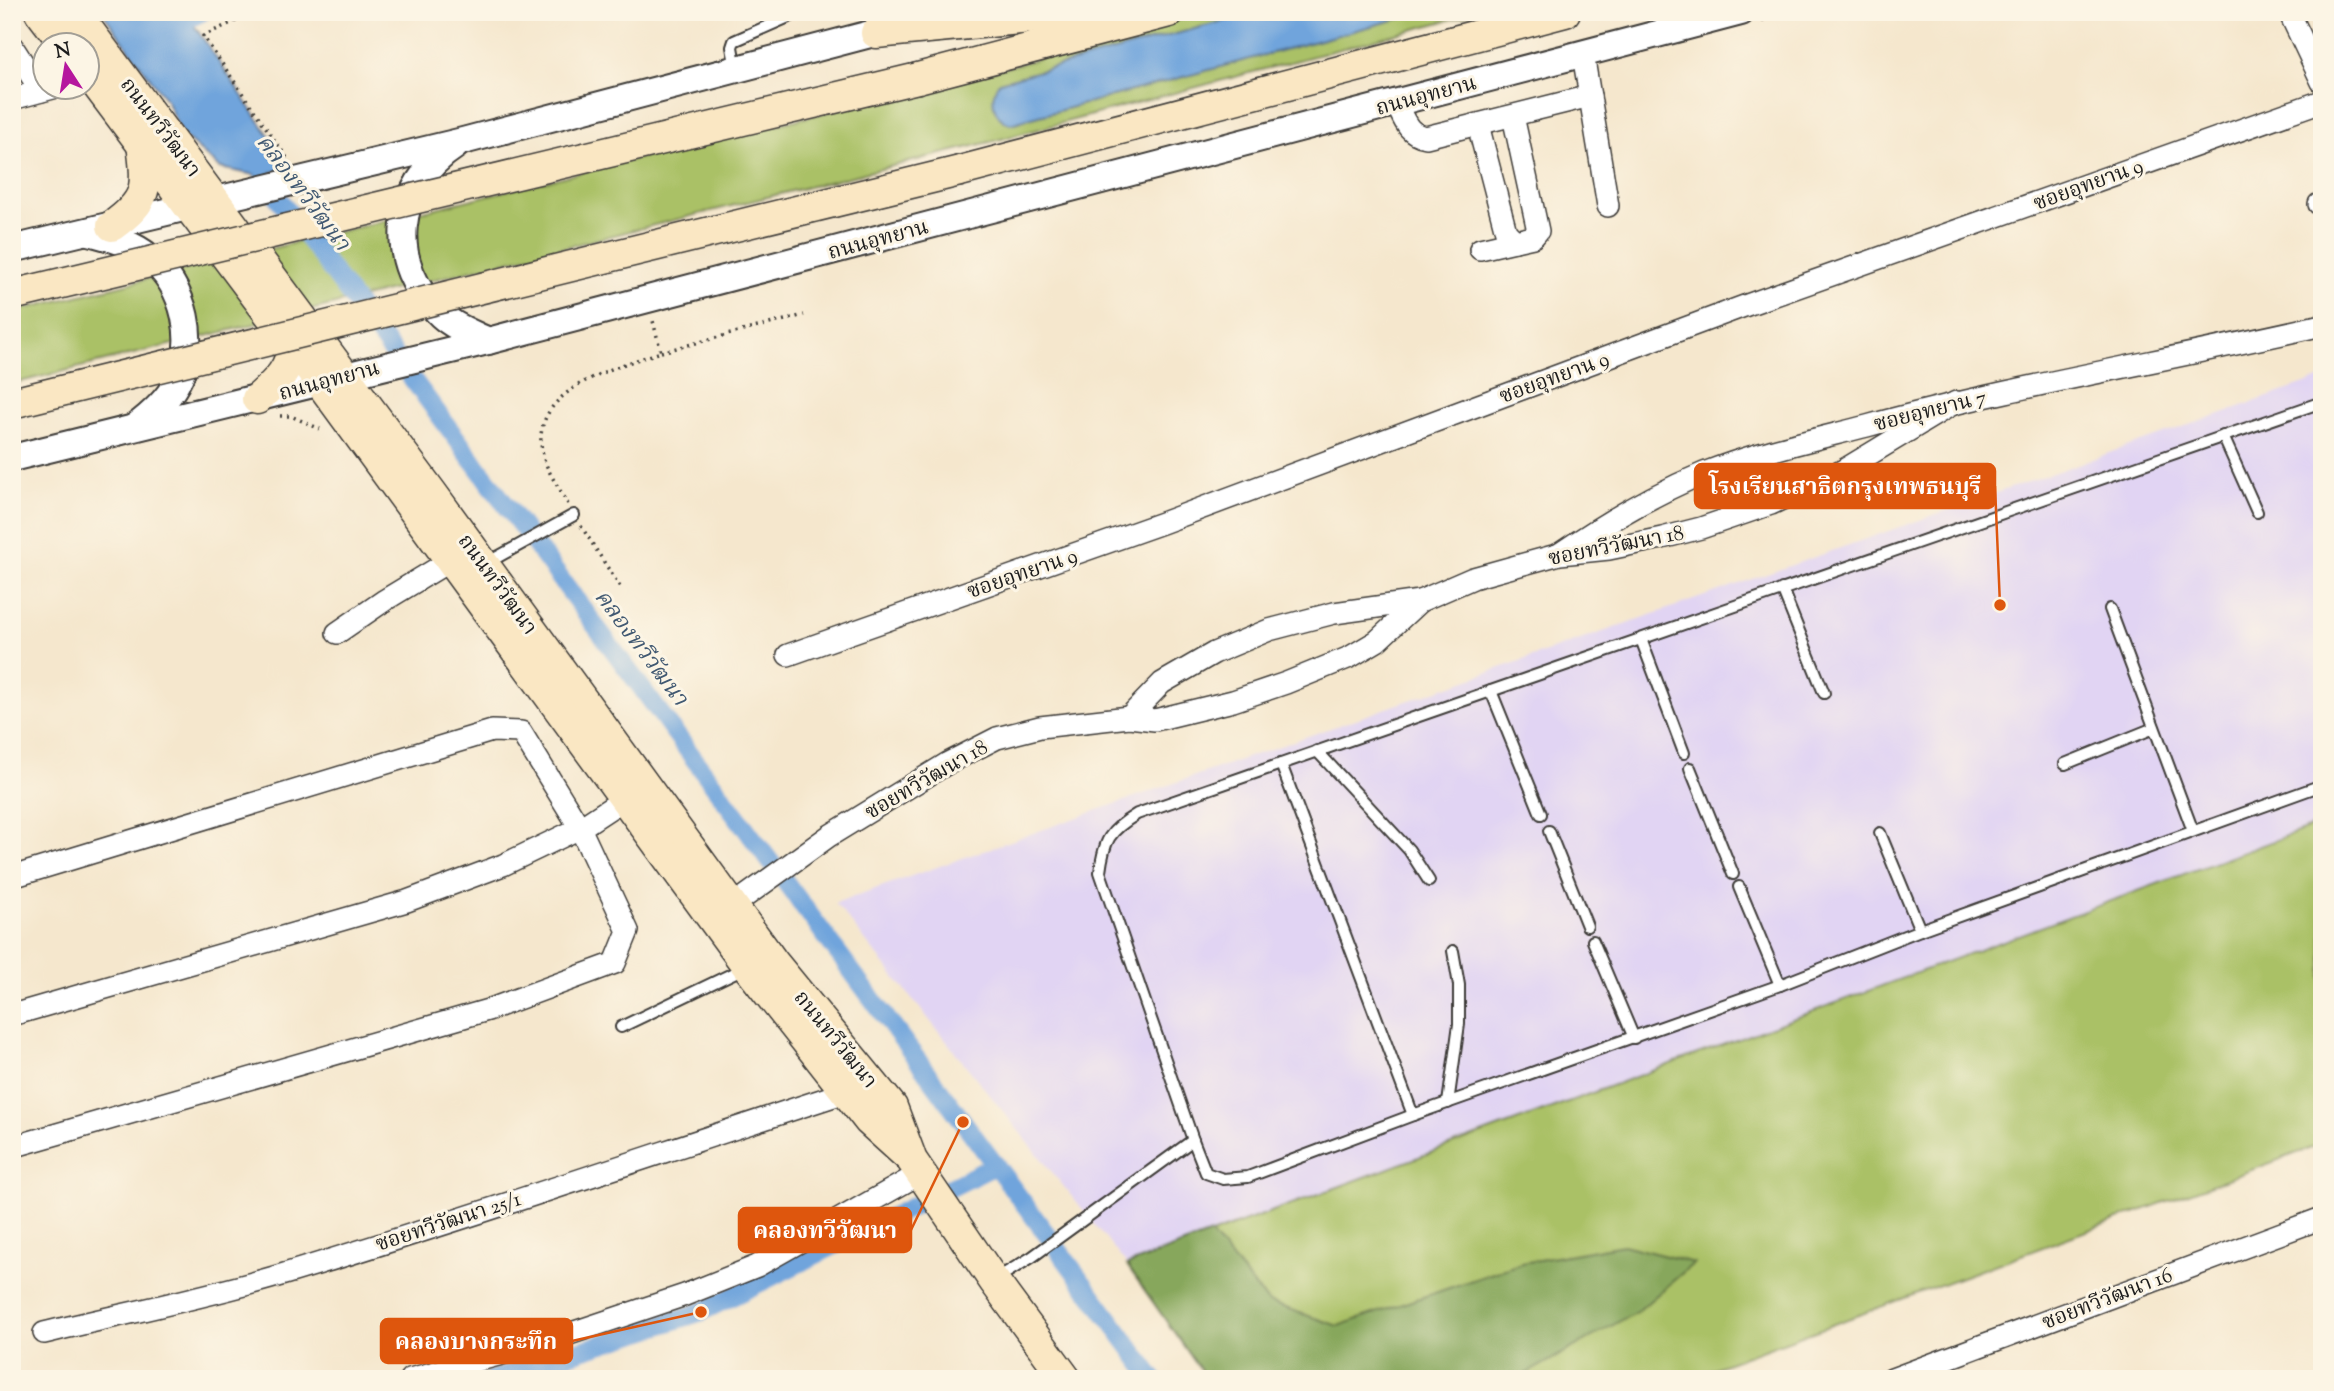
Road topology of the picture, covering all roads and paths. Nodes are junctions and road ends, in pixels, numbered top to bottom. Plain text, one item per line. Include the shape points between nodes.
1 (40, 12) edge
2 (75, 12) edge
3 (255, 12) edge
4 (800, 12) edge
5 (954, 12) edge
6 (1094, 12) edge
7 (1169, 12) edge
8 (1566, 12) edge
9 (1741, 12) edge
10 (2289, 12) edge
11 (55, 32) edge
12 (876, 33) junction
13 (12, 46) edge
14 (1583, 54) junction
15 (736, 69) junction
16 (32, 70) edge
17 (2322, 82) edge
18 (102, 92) edge
19 (32, 93) edge
20 (1590, 96) junction
21 (12, 99) edge
22 (2322, 101) edge
23 (1396, 103) junction
24 (1513, 116) junction
25 (1478, 125) junction
26 (463, 141) junction
27 (142, 143) junction
28 (296, 171) junction
29 (212, 202) junction
30 (1608, 206) dead end
31 (100, 229) junction
32 (1515, 242) junction
33 (12, 249) edge
34 (1480, 249) dead end
35 (12, 295) edge
36 (647, 299) junction
37 (804, 315) dead end
38 (2322, 325) edge
39 (488, 341) junction
40 (292, 344) junction
41 (661, 352) junction
42 (340, 376) junction
43 (257, 399) junction
44 (1956, 402) junction
45 (2322, 402) edge
46 (12, 403) edge
47 (132, 429) junction
48 (2223, 436) junction
49 (12, 458) edge
50 (2257, 512) dead end
51 (574, 514) junction
52 (1560, 554) junction
53 (451, 559) junction
54 (492, 560) junction
55 (620, 587) dead end
56 (1782, 589) junction
57 (1420, 601) junction
58 (2110, 609) dead end
59 (337, 633) dead end
60 (1640, 639) junction
61 (788, 655) dead end
62 (1491, 691) junction
63 (1824, 693) dead end
64 (1129, 717) junction
65 (2154, 728) junction
66 (1317, 751) junction
67 (1685, 753) dead end
68 (1281, 764) junction
69 (2065, 764) dead end
70 (1690, 768) dead end
71 (2322, 785) edge
72 (624, 799) junction
73 (1541, 814) dead end
74 (580, 828) junction
75 (1549, 831) dead end
76 (2193, 831) junction
77 (1880, 833) dead end
78 (1733, 874) dead end
79 (12, 877) edge
80 (1429, 881) dead end
81 (1739, 887) dead end
82 (732, 906) junction
83 (1587, 926) dead end
84 (1920, 930) junction
85 (1592, 941) dead end
86 (1453, 951) dead end
87 (747, 966) junction
88 (1780, 985) junction
89 (12, 1015) edge
90 (621, 1027) dead end
91 (1634, 1038) junction
92 (846, 1092) junction
93 (1448, 1103) junction
94 (1413, 1115) junction
95 (1193, 1140) junction
96 (12, 1147) edge
97 (927, 1182) junction
98 (2322, 1218) edge
99 (994, 1280) junction
100 (44, 1333) dead end
101 (410, 1379) edge
102 (1066, 1379) edge
103 (1892, 1379) edge

1 - 11 main road
2 - 29 main road, ถนนทวีวัฒนา
3 - 28 path via 204,36
4 - 15 lane via 734,41
5 - 12 street
6 - 12 main road
7 - 35 main road, bridge via 918,78
8 - 46 main road, bridge via 960,171
9 - 14 street, ถนนอุทยาน
10 - 17 street
12 - 15 street
13 - 16 street
14 - 20 street
14 - 23 street, ถนนอุทยาน
15 - 26 street
18 - 27 main road, ถนนทวีวัฒนา
19 - 21 street
20 - 24 street
20 - 30 street
22 - 61 street, ซอยอุทยาน 9
23 - 25 street via 1416,135 1426,137
23 - 36 street, ถนนอุทยาน
24 - 25 street
24 - 32 street via 1538,232
25 - 32 street via 1506,232
26 - 28 street
26 - 39 street via 440,156 415,187 403,225 406,263 417,289 441,316
27 - 29 main road, ถนนทวีวัฒนา
27 - 31 main road via 145,186 140,201 132,212
28 - 29 street
29 - 31 street
29 - 40 main road, ถนนทวีวัฒนา
29 - 42 main road, ถนนทวีวัฒนา
31 - 33 street
31 - 47 street via 148,256 164,272 181,303 187,331 184,364 176,385 154,413
32 - 34 street
36 - 39 street, ถนนอุทยาน
36 - 41 path
37 - 41 path
38 - 44 street, ซอยอุทยาน 7
39 - 42 street, ถนนอุทยาน
40 - 42 main road, ถนนทวีวัฒนา
40 - 43 main road via 292,358 278,381
41 - 51 path via 599,373 565,393 546,417 540,441 544,458
42 - 43 street, ถนนอุทยาน
42 - 53 main road, ถนนทวีวัฒนา
42 - 54 main road, ถนนทวีวัฒนา
43 - 47 street, ถนนอุทยาน
44 - 52 street, ซอยอุทยาน 7 via 1704,473 1634,507
44 - 52 street, ซอยทวีวัฒนา 18 via 1842,471 1771,504 1662,538 1609,550
45 - 48 lane
47 - 49 street, ถนนอุทยาน
48 - 50 lane
48 - 56 lane
51 - 54 lane
51 - 55 path
52 - 57 street, ซอยทวีวัฒนา 18 via 1473,578
53 - 59 street
53 - 72 main road, ถนนทวีวัฒนา
54 - 82 main road, ถนนทวีวัฒนา
56 - 60 lane
56 - 63 lane
57 - 64 street, ซอยทวีวัฒนา 18 via 1335,613 1269,630 1214,653 1162,683
57 - 64 street, ซอยทวีวัฒนา 18 via 1377,641 1350,657 1233,701 1155,720
58 - 65 lane
60 - 62 lane
60 - 67 lane
62 - 66 lane
62 - 73 lane
64 - 82 street, ซอยทวีวัฒนา 18 via 1040,727 997,738 829,836
65 - 69 lane
65 - 76 lane
66 - 68 lane
66 - 80 lane via 1409,850
68 - 94 lane
68 - 95 lane via 1137,814 1116,827 1103,846 1101,872
70 - 78 lane
71 - 76 lane
72 - 74 street
72 - 87 main road, ถนนทวีวัฒนา
74 - 79 street via 521,732 492,732
74 - 89 street via 503,865 407,901
74 - 96 street via 628,931 615,963 488,1010
75 - 83 lane
76 - 84 lane
77 - 84 lane
81 - 88 lane
82 - 97 main road, ถนนทวีวัฒนา via 892,1107
84 - 88 lane
85 - 91 lane
86 - 93 lane via 1459,985 1458,1024
87 - 90 lane
87 - 92 main road, ถนนทวีวัฒนา
88 - 91 lane
91 - 93 lane
92 - 97 main road, ถนนทวีวัฒนา
92 - 100 street, ซอยทวีวัฒนา 25/1 via 279,1275
93 - 94 lane
94 - 95 lane via 1248,1177 1223,1179 1206,1173
95 - 99 lane
97 - 99 main road, ถนนทวีวัฒนา
97 - 101 street via 757,1266 685,1295 542,1343
98 - 103 street, ซอยทวีวัฒนา 16
99 - 102 main road, ถนนทวีวัฒนา

